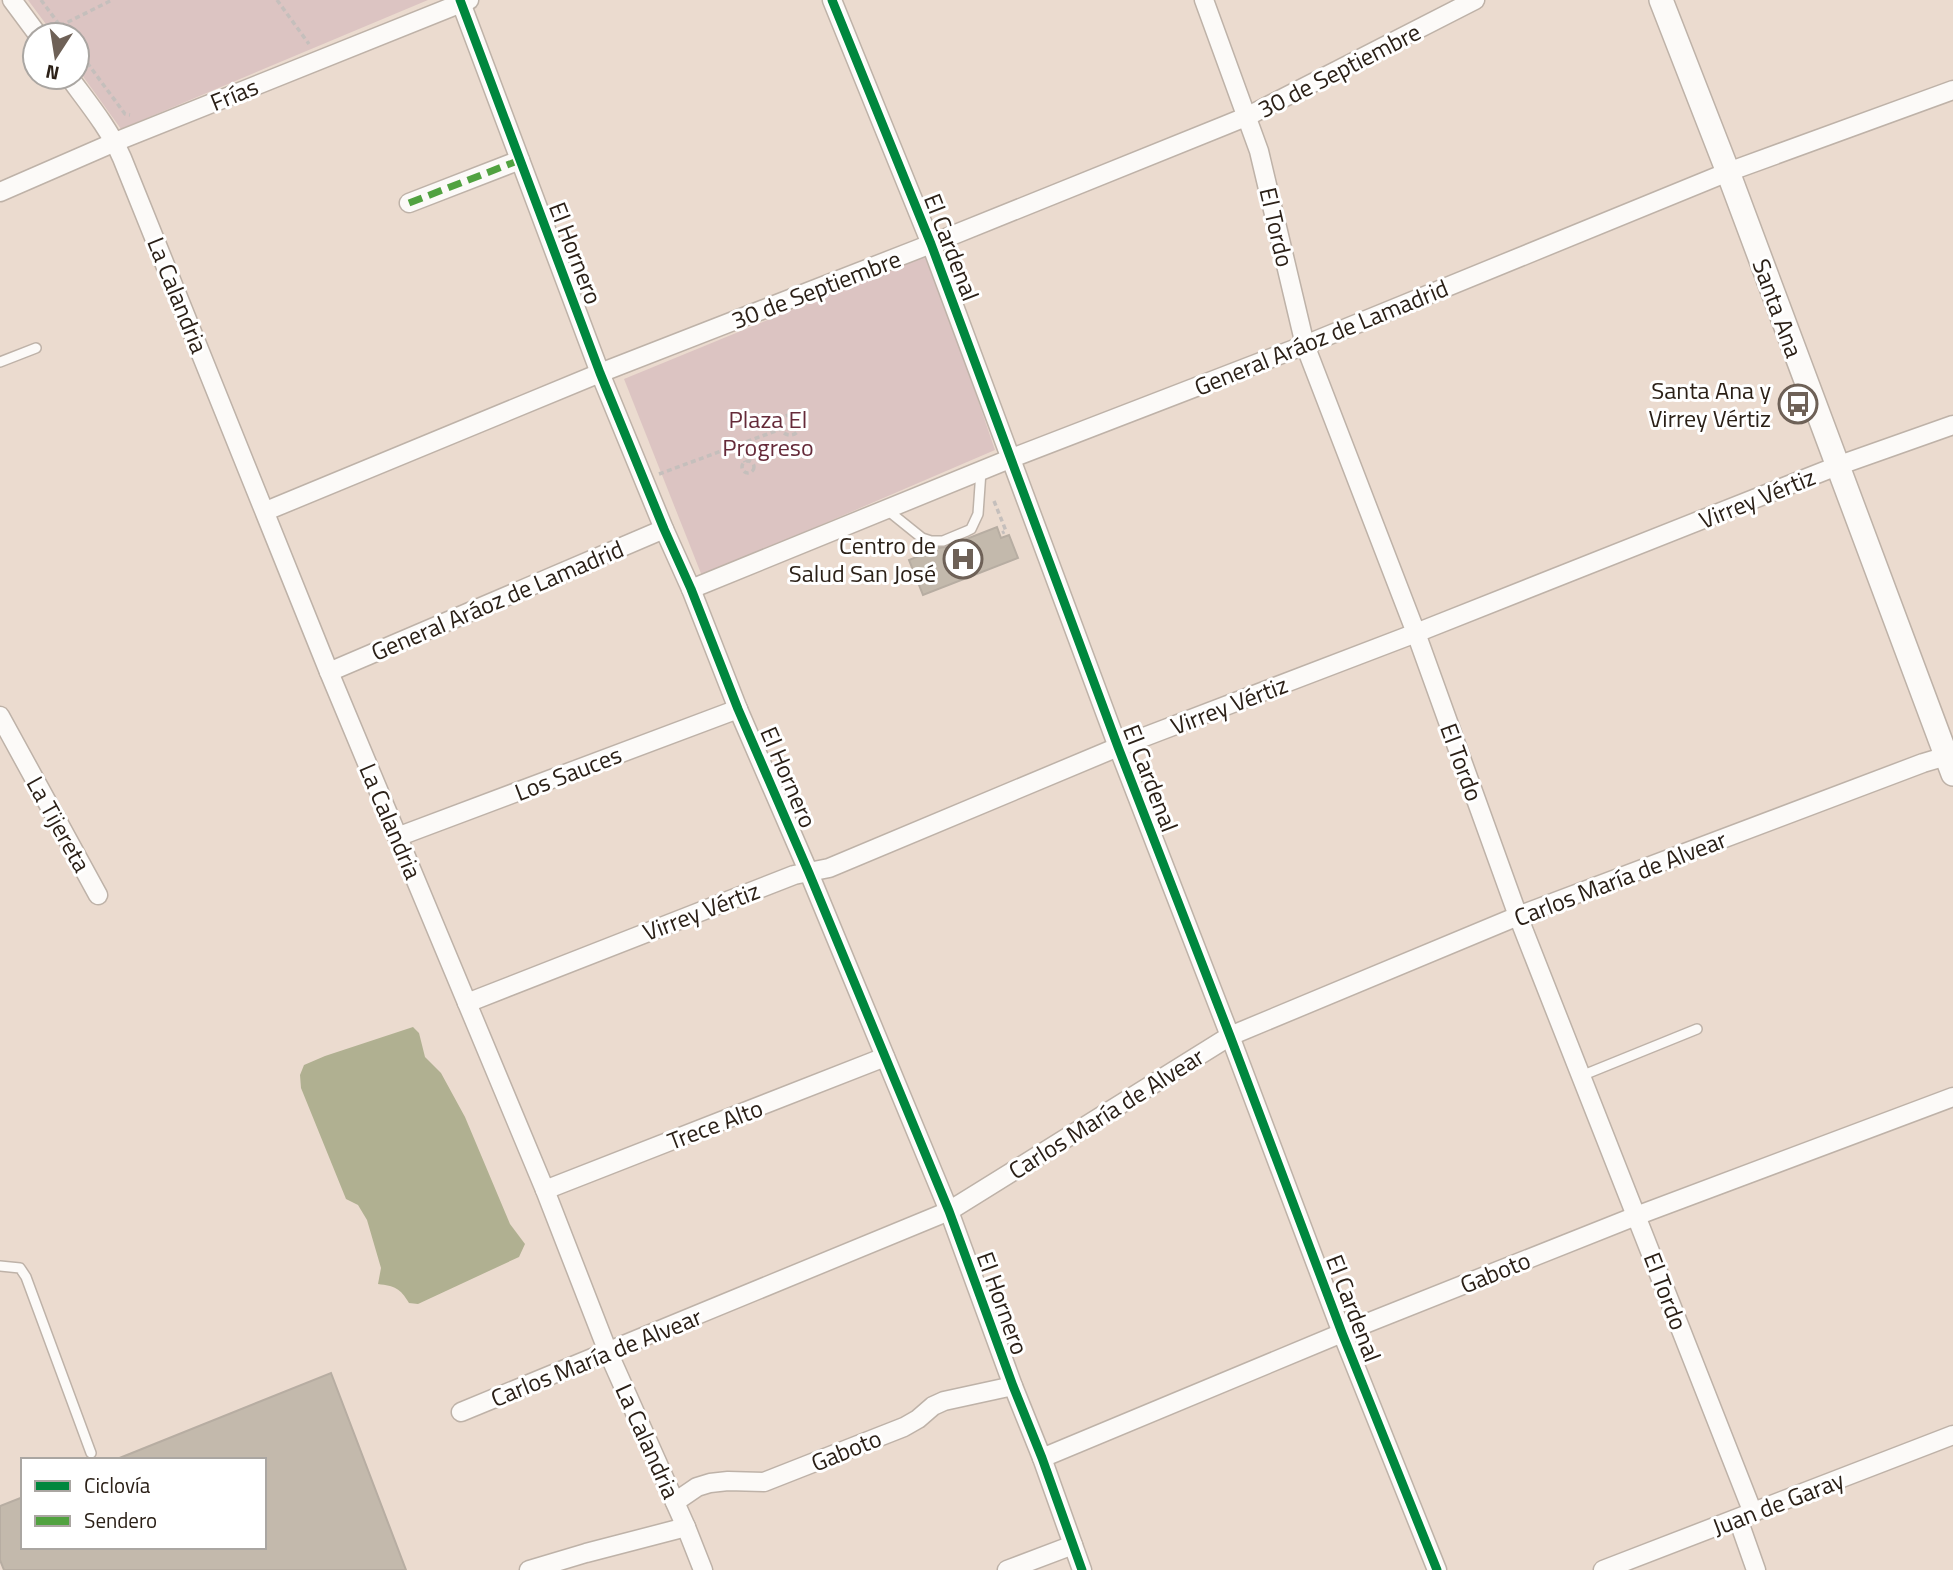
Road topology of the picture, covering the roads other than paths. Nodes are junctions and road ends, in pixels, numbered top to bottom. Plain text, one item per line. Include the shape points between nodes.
1 (12, 0) edge
2 (832, 0) edge
3 (1204, 0) edge
4 (1475, 0) edge
5 (1661, 0) edge
6 (463, 1) edge
7 (28, 21) edge
8 (1953, 90) edge
9 (79, 91) edge
10 (1248, 116) junction
11 (115, 142) junction
12 (520, 160) junction
13 (1728, 172) junction
14 (0, 191) edge
15 (410, 203) dead end
16 (931, 244) junction
17 (1305, 345) junction
18 (36, 348) dead end
19 (0, 362) edge
20 (600, 373) junction
21 (1953, 425) edge
22 (1012, 458) junction
23 (1837, 466) junction
24 (981, 478) junction
25 (887, 509) junction
26 (266, 511) junction
27 (664, 529) junction
28 (691, 589) junction
29 (1416, 633) junction
30 (329, 672) junction
31 (738, 709) junction
32 (0, 716) edge
33 (1118, 747) junction
34 (1951, 761) edge
35 (397, 837) junction
36 (809, 873) junction
37 (98, 895) dead end
38 (1518, 916) junction
39 (467, 1003) junction
40 (1697, 1029) dead end
41 (1230, 1035) junction
42 (885, 1058) junction
43 (1581, 1076) junction
44 (1953, 1097) edge
45 (545, 1190) junction
46 (949, 1211) junction
47 (1636, 1216) junction
48 (0, 1266) edge
49 (1342, 1333) junction
50 (608, 1352) junction
51 (1013, 1386) junction
52 (461, 1412) dead end
53 (1953, 1435) edge
54 (91, 1453) dead end
55 (1042, 1458) junction
56 (675, 1502) junction
57 (1745, 1516) junction
58 (686, 1527) junction
59 (1073, 1545) junction
60 (529, 1570) edge
61 (704, 1570) edge
62 (1007, 1570) edge
63 (1082, 1570) edge
64 (1437, 1570) edge
65 (1603, 1570) edge
66 (1756, 1570) edge

1 - 7 street
2 - 16 street, El Cardenal
3 - 10 street, El Tordo
4 - 10 street, 30 de Septiembre
5 - 13 street, Santa Ana
6 - 11 street, Frías
6 - 12 street, El Hornero
8 - 13 street, General Aráoz de Lamadrid
9 - 11 street, La Calandria
10 - 16 street, 30 de Septiembre
10 - 17 street, El Tordo
11 - 14 street, Frías
11 - 26 street, La Calandria
12 - 15 street
12 - 20 street, El Hornero
13 - 17 street, General Aráoz de Lamadrid
13 - 23 street, Santa Ana
16 - 20 street, 30 de Septiembre
16 - 22 street, El Cardenal
17 - 22 street, General Aráoz de Lamadrid
17 - 29 street, El Tordo
18 - 19 lane
20 - 26 street, 30 de Septiembre
20 - 27 street, El Hornero
21 - 23 street, Virrey Vértiz
22 - 24 street, General Aráoz de Lamadrid
22 - 33 street, El Cardenal
23 - 29 street, Virrey Vértiz
23 - 34 street, Santa Ana
24 - 25 street, General Aráoz de Lamadrid
24 - 25 lane via 978,514 971,528 943,541 922,538
25 - 28 street, General Aráoz de Lamadrid
26 - 30 street, La Calandria
27 - 28 street, El Hornero
27 - 30 street, General Aráoz de Lamadrid
28 - 31 street, El Hornero
29 - 33 street, Virrey Vértiz
29 - 38 street, El Tordo
30 - 35 street, La Calandria
31 - 35 street, Los Sauces
31 - 36 street, El Hornero
32 - 37 street, La Tijereta
33 - 36 street, Virrey Vértiz
33 - 41 street, El Cardenal
34 - 38 street, Carlos María de Alvear via 1923,763
35 - 39 street, La Calandria
36 - 39 street, Virrey Vértiz
36 - 42 street, El Hornero
38 - 41 street, Carlos María de Alvear
38 - 43 street, El Tordo
39 - 45 street, La Calandria
40 - 43 lane
41 - 46 street, Carlos María de Alvear
41 - 49 street, El Cardenal
42 - 45 street, Trece Alto
42 - 46 street, El Hornero
43 - 47 street, El Tordo
44 - 47 street, Gaboto
45 - 50 street, La Calandria
46 - 50 street, Carlos María de Alvear
46 - 51 street, El Hornero
47 - 49 street, Gaboto
47 - 57 street, El Tordo
48 - 54 lane via 20,1268 26,1277
49 - 55 street, Gaboto
49 - 64 street, El Cardenal
50 - 52 street, Carlos María de Alvear
50 - 56 street, La Calandria
51 - 55 street, El Hornero
51 - 56 street, Gaboto via 944,1401 904,1427 764,1482 710,1483
53 - 57 street, Juan de Garay
55 - 59 street, El Hornero
56 - 58 street, La Calandria
57 - 65 street, Juan de Garay
57 - 66 street, El Tordo
58 - 60 street
58 - 61 street, La Calandria
59 - 62 street
59 - 63 street, El Hornero

